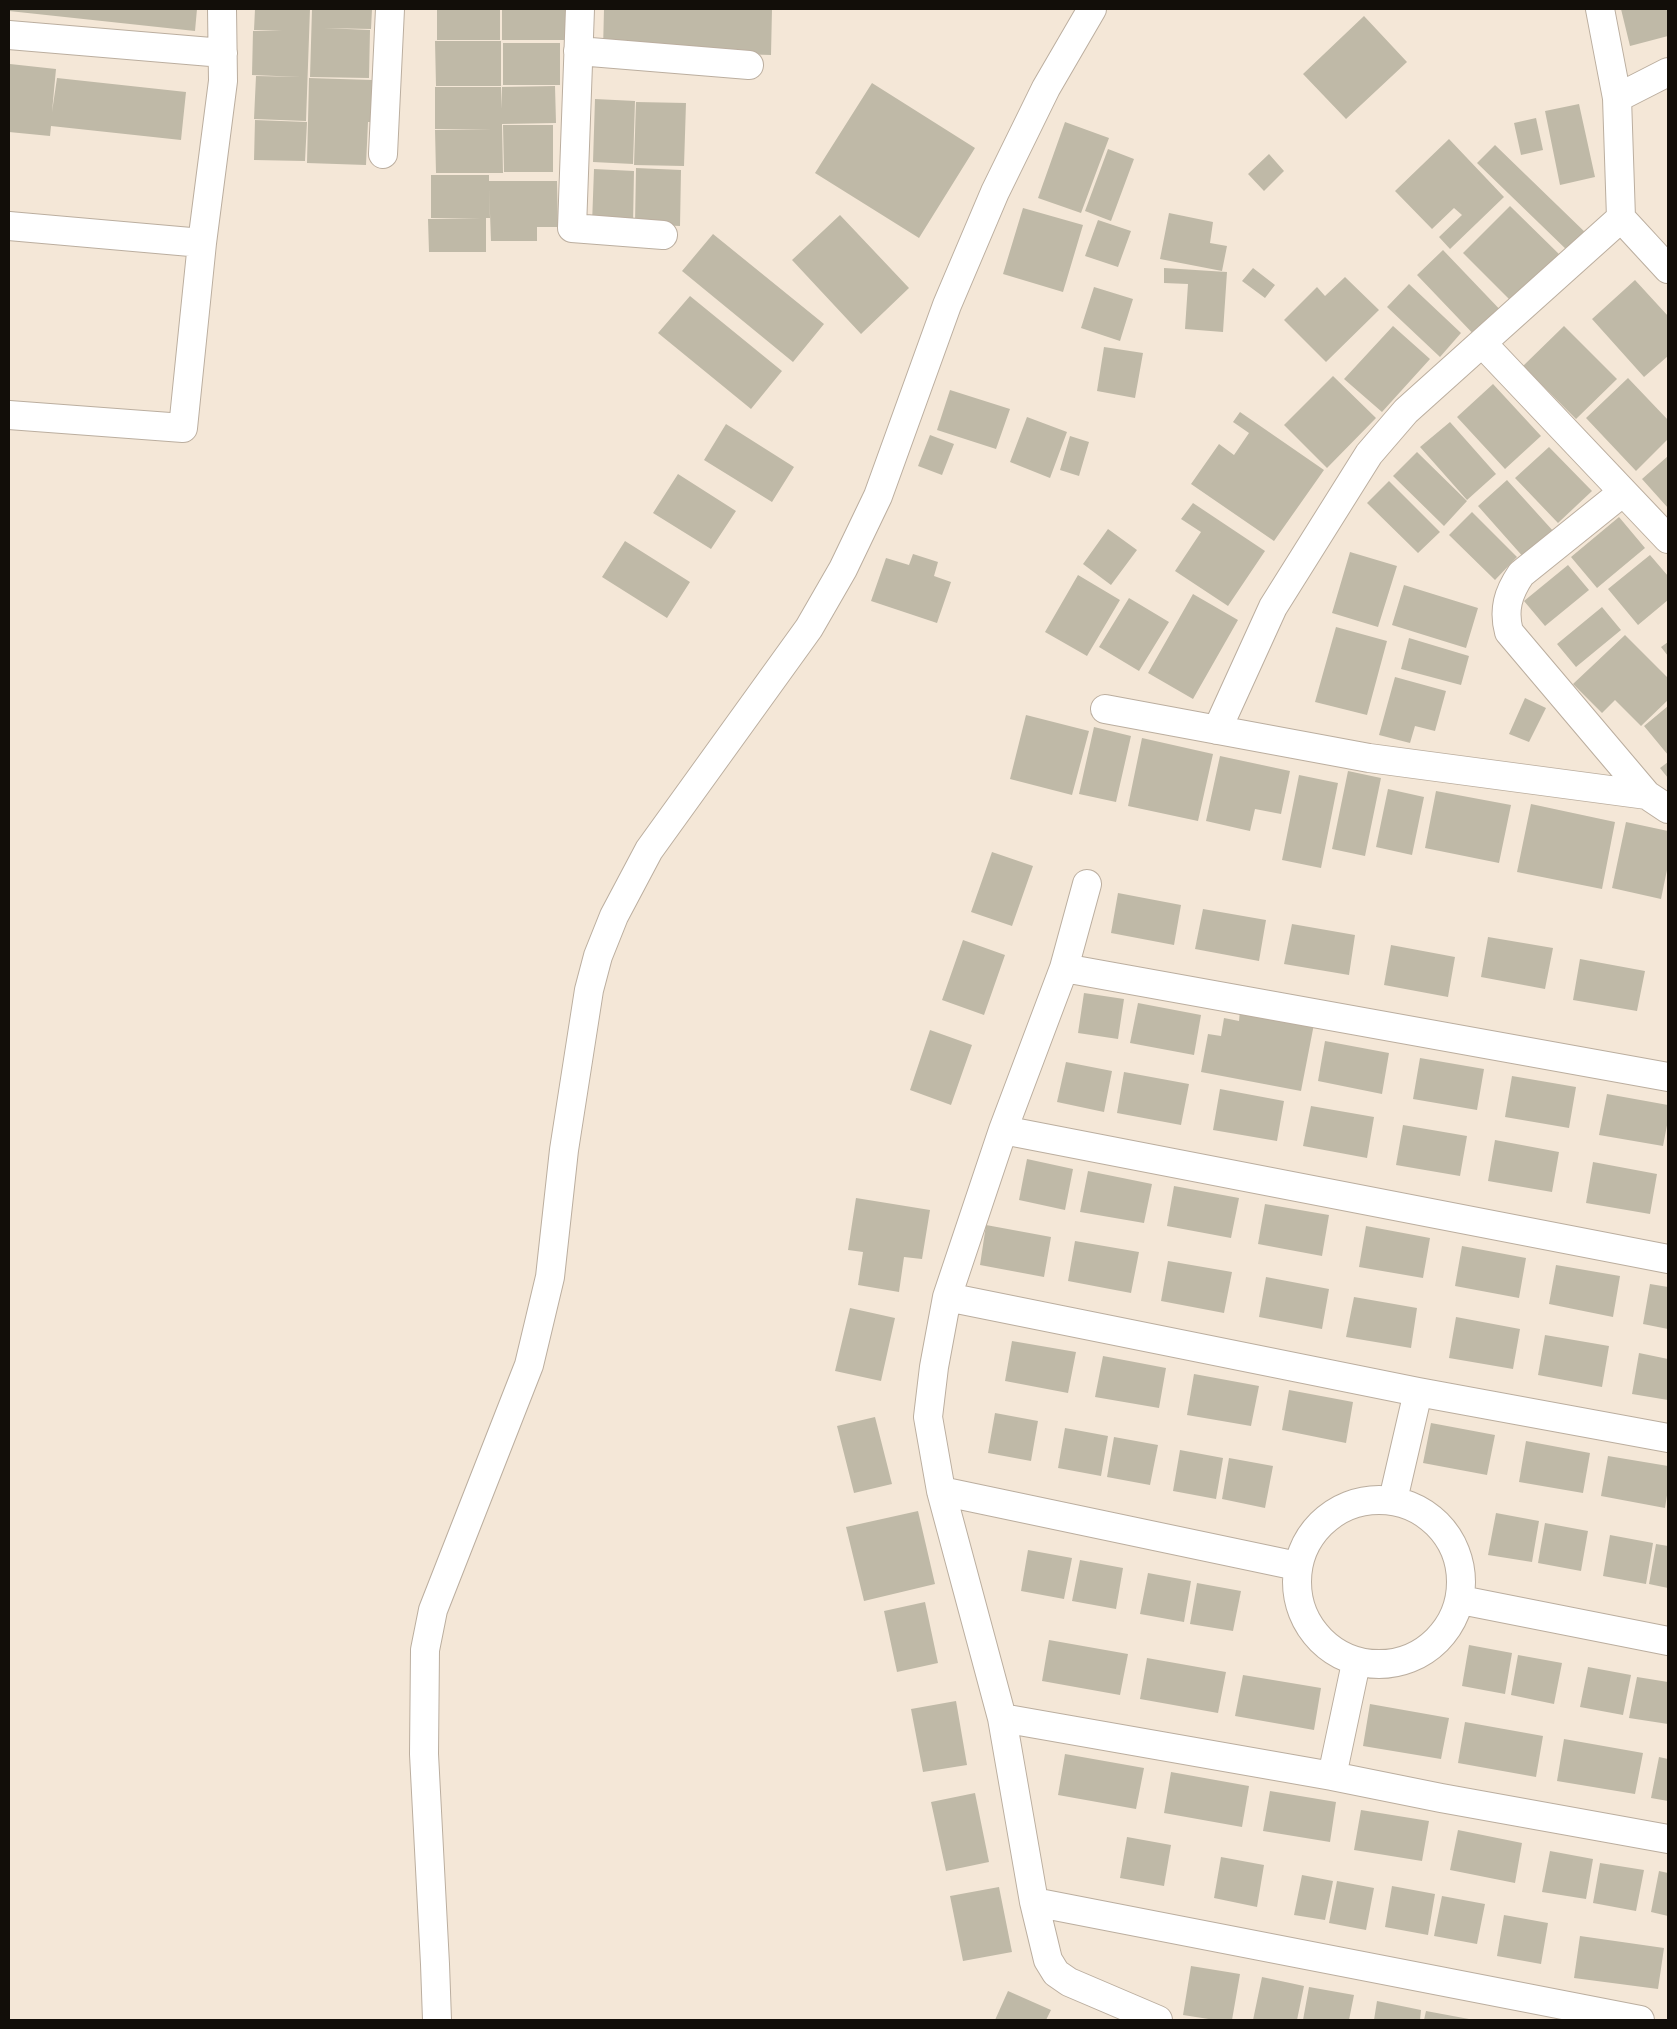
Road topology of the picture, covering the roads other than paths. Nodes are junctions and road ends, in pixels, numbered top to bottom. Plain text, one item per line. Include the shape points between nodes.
1 (222, 9) edge
2 (390, 9) edge
3 (580, 9) edge
4 (1092, 9) edge
5 (1600, 9) edge
6 (9, 35) edge
7 (223, 52) junction
8 (578, 52) junction
9 (749, 65) dead end
10 (1668, 72) edge
11 (1617, 98) junction
12 (383, 154) dead end
13 (1621, 218) junction
14 (9, 226) edge
15 (663, 234) dead end
16 (202, 243) junction
17 (1668, 269) edge
18 (1482, 343) junction
19 (9, 415) edge
20 (1623, 492) junction
21 (1668, 539) edge
22 (1105, 709) dead end
23 (1217, 730) junction
24 (1658, 802) edge
25 (1087, 884) dead end
26 (1064, 968) junction
27 (1668, 1077) edge
28 (1003, 1130) junction
29 (1668, 1258) edge
30 (947, 1297) junction
31 (1418, 1392) junction
32 (1668, 1438) edge
33 (941, 1491) junction
34 (1393, 1500) junction
35 (1297, 1566) junction
36 (1461, 1600) junction
37 (1668, 1640) edge
38 (1356, 1663) junction
39 (1002, 1718) junction
40 (1332, 1776) junction
41 (1668, 1839) edge
42 (1034, 1902) junction
43 (437, 2020) edge
44 (1158, 2020) edge
45 (1640, 2020) edge

1 - 7 street
2 - 12 street
3 - 8 street
4 - 43 street via 1046,88 995,192 946,306 878,496 843,569 809,628 649,850 614,916 598,956 589,990 564,1150 550,1277 529,1365 433,1610 424,1650 424,1754
5 - 11 street
6 - 7 street
7 - 16 street via 223,80
8 - 9 street
8 - 15 street via 572,228
10 - 11 street
11 - 13 street
13 - 17 street
13 - 18 street
14 - 16 street
16 - 19 street via 183,428
18 - 20 street
18 - 23 street via 1406,411 1369,454 1273,607
20 - 21 street
20 - 24 street via 1521,574 1507,600 1506,621 1510,632
22 - 23 street
23 - 24 street via 1370,758
25 - 26 street
26 - 27 street
26 - 28 street
28 - 29 street
28 - 30 street
30 - 31 street
30 - 33 street via 928,1417
31 - 32 street
31 - 34 street
33 - 35 street
33 - 39 street
34 - 35 street via 1364,1500 1333,1513 1310,1536
34 - 36 street via 1426,1514 1449,1537 1461,1567
35 - 38 street via 1297,1591 1303,1615 1316,1636 1335,1652
36 - 37 street
36 - 38 street via 1453,1621 1423,1653 1388,1664
38 - 40 street
39 - 40 street
39 - 42 street
40 - 41 street
42 - 44 street via 1048,1960 1056,1973 1069,1982
42 - 45 street

